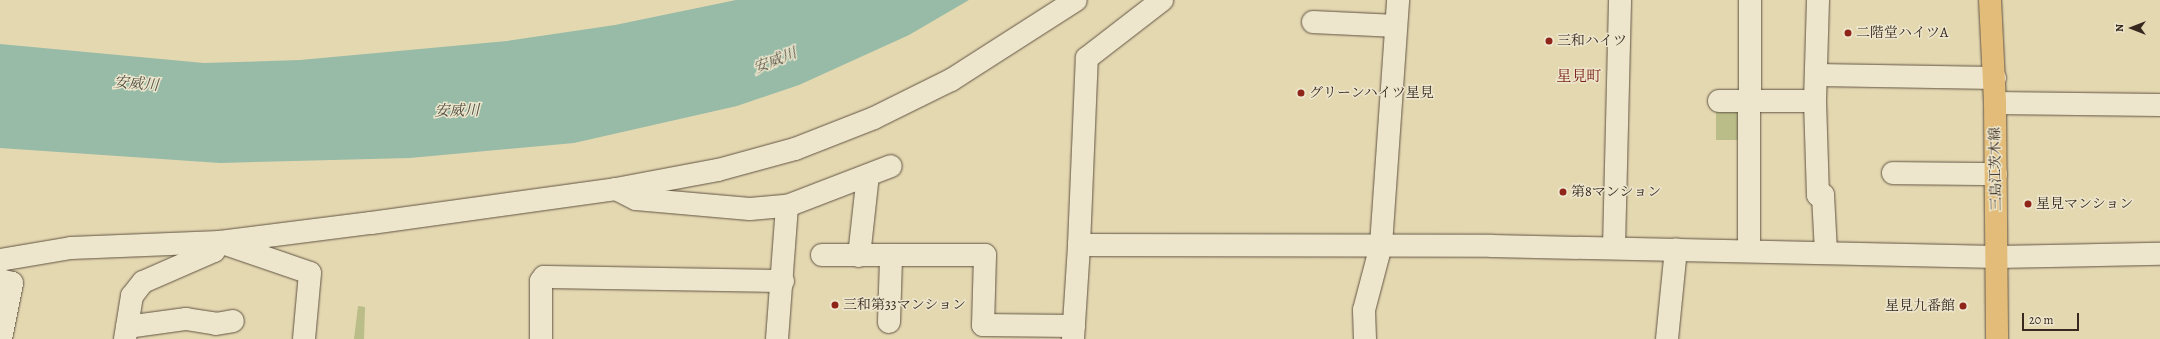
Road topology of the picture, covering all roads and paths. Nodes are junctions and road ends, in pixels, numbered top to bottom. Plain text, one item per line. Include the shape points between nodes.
1 (1076, 0) edge
2 (1162, 0) edge
3 (1620, 0) edge
4 (1750, 0) edge
5 (1818, 0) edge
6 (1990, 0) edge
7 (1396, 8) edge
8 (1314, 22) dead end
9 (1817, 75) junction
10 (1994, 78) junction
11 (1719, 101) dead end
12 (1751, 101) junction
13 (1815, 101) junction
14 (1996, 102) junction
15 (2160, 105) edge
16 (891, 166) dead end
17 (1893, 173) dead end
18 (1996, 174) junction
19 (868, 175) junction
20 (616, 189) junction
21 (787, 206) junction
22 (220, 242) junction
23 (1079, 245) junction
24 (1381, 245) junction
25 (1614, 247) junction
26 (1676, 249) junction
27 (1749, 251) junction
28 (1826, 253) junction
29 (2160, 254) edge
30 (822, 255) dead end
31 (859, 256) junction
32 (890, 257) junction
33 (1997, 257) junction
34 (0, 260) edge
35 (0, 280) edge
36 (783, 281) junction
37 (889, 322) dead end
38 (222, 328) edge
39 (1073, 332) edge
40 (126, 333) edge
41 (1, 339) edge
42 (304, 339) edge
43 (541, 339) edge
44 (777, 339) edge
45 (1365, 339) edge
46 (1667, 339) edge
47 (1997, 339) edge

1 - 20 street via 951,80 874,118 795,149 718,170
2 - 23 street via 1087,58
3 - 25 street
4 - 12 street
5 - 9 street
6 - 10 main road, 三島江茨木線
7 - 8 street
7 - 24 street
9 - 10 street
9 - 13 street
10 - 14 main road, 三島江茨木線
11 - 12 street
12 - 13 street
12 - 27 street
13 - 28 street via 1818,195 1823,195
14 - 15 street
14 - 18 main road, 三島江茨木線
16 - 19 street
17 - 18 street
18 - 33 main road, 三島江茨木線
19 - 21 street
19 - 31 street
20 - 21 street via 636,199 750,209
20 - 22 street
21 - 36 street
22 - 34 street via 71,248
22 - 40 street via 214,252 143,282 132,296
22 - 42 street via 310,273
23 - 24 street
23 - 39 street
24 - 25 street
24 - 45 street via 1364,310
25 - 26 street
26 - 27 street
26 - 46 street
27 - 28 street
28 - 33 street
29 - 33 street
30 - 31 street
31 - 32 street
32 - 37 street
32 - 39 street via 985,255 983,325
33 - 47 main road, 三島江茨木線
35 - 41 street via 12,282
36 - 43 street via 544,277 541,281
36 - 44 street
38 - 40 street via 186,319

